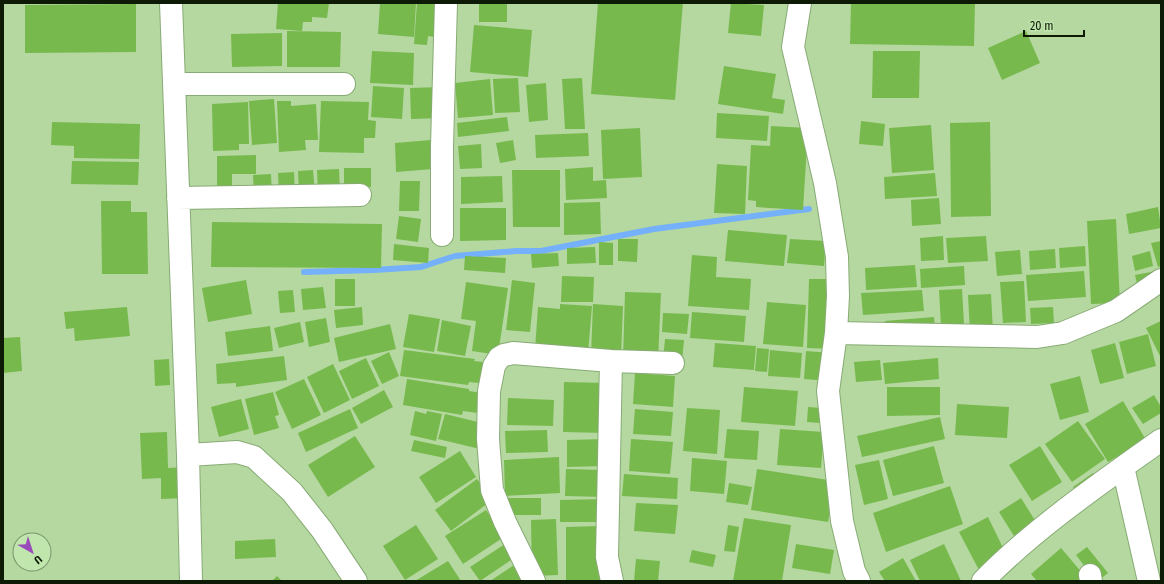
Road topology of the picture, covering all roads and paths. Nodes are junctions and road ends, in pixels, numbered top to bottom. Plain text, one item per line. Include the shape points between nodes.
1 (171, 3) edge
2 (446, 3) edge
3 (800, 3) edge
4 (174, 84) junction
5 (344, 84) dead end
6 (360, 195) dead end
7 (178, 198) junction
8 (442, 235) dead end
9 (1161, 280) edge
10 (836, 333) junction
11 (611, 360) junction
12 (673, 363) dead end
13 (1161, 440) edge
14 (188, 455) junction
15 (1123, 467) junction
16 (851, 578) edge
17 (992, 578) edge
18 (191, 581) edge
19 (356, 581) edge
20 (534, 581) edge
21 (612, 581) edge
22 (1149, 581) edge

1 - 4 street
2 - 8 street
3 - 10 street via 793,47 825,183 837,257
4 - 5 street
4 - 7 street
6 - 7 street
7 - 14 street
9 - 10 street via 1116,311 1056,334 1037,337
10 - 16 street via 828,391
11 - 12 street
11 - 20 street via 513,353 499,358 494,366 488,415 492,490
11 - 21 street via 607,557
13 - 15 street
14 - 18 street
14 - 19 street via 238,452 254,457 292,492 322,530
15 - 17 street via 1046,525
15 - 22 street

